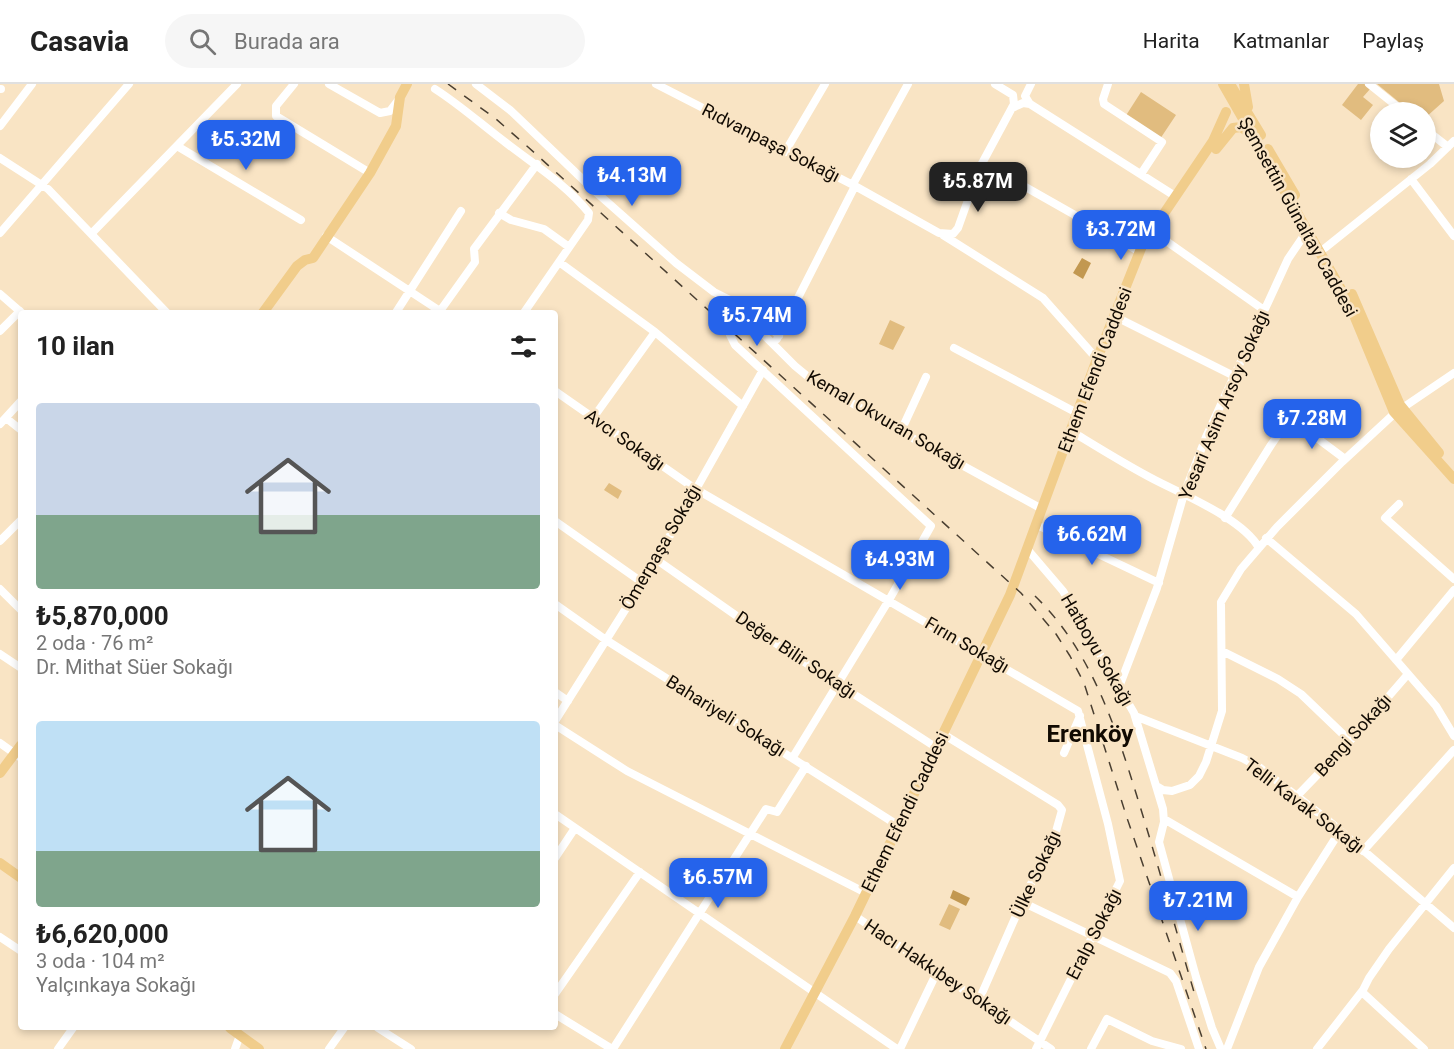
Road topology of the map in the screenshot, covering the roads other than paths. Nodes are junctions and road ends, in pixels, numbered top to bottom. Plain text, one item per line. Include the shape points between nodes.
1 (32, 84) edge
2 (129, 84) edge
3 (237, 84) edge
4 (294, 84) edge
5 (329, 84) edge
6 (407, 84) edge
7 (476, 84) edge
8 (825, 84) edge
9 (908, 84) edge
10 (995, 84) edge
11 (1025, 84) edge
12 (1030, 84) edge
13 (1108, 84) edge
14 (1369, 84) edge
15 (658, 85) edge
16 (1234, 86) edge
17 (435, 89) dead end
18 (1008, 91) junction
19 (400, 97) junction
20 (1392, 102) edge
21 (1030, 105) junction
22 (1012, 109) junction
23 (1226, 112) dead end
24 (0, 126) edge
25 (1252, 135) junction
26 (1436, 135) edge
27 (1451, 144) edge
28 (177, 146) junction
29 (785, 152) junction
30 (0, 158) edge
31 (982, 163) junction
32 (537, 164) junction
33 (370, 173) junction
34 (1141, 174) junction
35 (1411, 179) junction
36 (42, 184) junction
37 (855, 186) junction
38 (1175, 196) junction
39 (461, 212) dead end
40 (500, 213) junction
41 (301, 220) dead end
42 (1155, 226) junction
43 (1308, 231) junction
44 (0, 233) edge
45 (92, 233) junction
46 (943, 235) junction
47 (326, 236) junction
48 (1454, 236) edge
49 (569, 247) junction
50 (1325, 248) junction
51 (1140, 252) junction
52 (559, 261) junction
53 (409, 291) junction
54 (0, 294) edge
55 (20, 310) edge
56 (164, 310) edge
57 (265, 310) edge
58 (397, 310) edge
59 (439, 310) edge
60 (443, 310) edge
61 (526, 310) edge
62 (1264, 310) junction
63 (18, 315) edge
64 (1114, 316) junction
65 (741, 321) dead end
66 (0, 331) edge
67 (655, 332) junction
68 (730, 335) dead end
69 (779, 336) junction
70 (773, 345) junction
71 (954, 348) dead end
72 (1097, 359) junction
73 (763, 370) junction
74 (1454, 373) edge
75 (1234, 376) junction
76 (926, 377) dead end
77 (558, 393) edge
78 (18, 404) edge
79 (743, 406) junction
80 (1399, 411) junction
81 (1077, 413) junction
82 (593, 418) junction
83 (3, 421) edge
84 (18, 428) edge
85 (901, 431) junction
86 (1071, 431) junction
87 (1345, 459) junction
88 (1454, 468) edge
89 (1454, 479) edge
90 (696, 488) junction
91 (1184, 494) junction
92 (1399, 504) dead end
93 (1042, 509) junction
94 (1225, 518) junction
95 (558, 522) edge
96 (18, 523) edge
97 (1037, 525) junction
98 (1249, 535) junction
99 (1266, 538) junction
100 (0, 541) edge
101 (1259, 548) junction
102 (1028, 550) junction
103 (657, 560) junction
104 (1454, 579) edge
105 (643, 583) junction
106 (1159, 583) junction
107 (0, 588) edge
108 (1454, 590) edge
109 (890, 600) junction
110 (558, 606) edge
111 (18, 607) edge
112 (606, 640) junction
113 (1222, 651) junction
114 (0, 654) edge
115 (982, 654) junction
116 (1396, 660) junction
117 (18, 666) edge
118 (1408, 674) junction
119 (836, 684) junction
120 (1119, 687) junction
121 (558, 694) edge
122 (568, 701) junction
123 (1080, 716) junction
124 (1135, 716) junction
125 (558, 718) edge
126 (558, 725) edge
127 (943, 734) junction
128 (1454, 736) edge
129 (1350, 741) junction
130 (0, 743) edge
131 (1212, 746) junction
132 (937, 748) junction
133 (1454, 750) edge
134 (18, 752) edge
135 (18, 753) edge
136 (1064, 753) dead end
137 (793, 758) junction
138 (806, 766) junction
139 (0, 773) edge
140 (1158, 788) junction
141 (1174, 791) junction
142 (1297, 796) junction
143 (1162, 804) junction
144 (558, 816) edge
145 (1164, 819) junction
146 (899, 826) junction
147 (576, 828) junction
148 (1340, 831) junction
149 (750, 834) junction
150 (1363, 851) junction
151 (558, 854) edge
152 (0, 863) edge
153 (1454, 868) edge
154 (640, 872) junction
155 (18, 876) edge
156 (866, 893) junction
157 (1298, 897) junction
158 (1022, 902) junction
159 (1425, 904) junction
160 (700, 912) junction
161 (855, 916) junction
162 (1454, 928) edge
163 (1094, 936) junction
164 (0, 937) edge
165 (18, 949) edge
166 (937, 972) junction
167 (558, 990) edge
168 (1362, 992) junction
169 (813, 993) junction
170 (979, 1000) junction
171 (558, 1016) edge
172 (72, 1030) edge
173 (233, 1030) edge
174 (343, 1030) edge
175 (381, 1030) edge
176 (240, 1035) junction
177 (1038, 1045) edge
178 (58, 1049) edge
179 (235, 1049) edge
180 (260, 1049) edge
181 (329, 1049) edge
182 (411, 1049) edge
183 (613, 1049) edge
184 (785, 1049) edge
185 (898, 1049) edge
186 (1051, 1049) edge
187 (1091, 1049) edge
188 (1181, 1049) edge
189 (1199, 1049) edge
190 (1221, 1049) edge
191 (1227, 1049) edge
192 (1317, 1049) edge
193 (1424, 1049) edge

1 - 24 street
2 - 36 street
3 - 28 street
4 - 33 street via 276,105 277,117
5 - 19 street via 380,113 390,111
6 - 19 main road
7 - 69 street via 676,263 711,290 754,312
8 - 29 street
9 - 37 street
10 - 18 street
11 - 18 street via 1018,92
12 - 21 street via 1025,96
13 - 34 street via 1104,105 1162,142
14 - 20 street
15 - 29 street, Rıdvanpaşa Sokağı
16 - 25 main road, Şemsettin Günaltay Caddesi
16 - 50 main road, Şemsettin Günaltay Caddesi
17 - 32 street
18 - 22 street via 1014,98
19 - 33 main road via 396,126
21 - 22 street via 1021,103
21 - 34 street
22 - 31 street
23 - 38 main road, Ethem Efendi Caddesi via 1213,141
25 - 42 main road via 1240,127 1230,130 1180,200
25 - 43 main road, Şemsettin Günaltay Caddesi
26 - 27 street
27 - 35 street
28 - 41 street
28 - 45 street
29 - 37 street, Rıdvanpaşa Sokağı
30 - 36 street
31 - 46 street via 957,229 953,234
31 - 51 street
32 - 40 street
32 - 49 street via 589,212 588,220
33 - 47 main road
34 - 38 street
35 - 48 street
35 - 50 street
36 - 44 street
36 - 45 street
37 - 46 street, Rıdvanpaşa Sokağı
37 - 69 street
38 - 42 main road, Ethem Efendi Caddesi
39 - 53 street
40 - 49 street via 544,230
40 - 60 street via 474,249 475,262
42 - 51 main road, Ethem Efendi Caddesi
42 - 62 street
43 - 62 street, Yesari Asim Arsoy Sokağı via 1288,259
43 - 80 main road, Şemsettin Günaltay Caddesi via 1351,307
45 - 56 street
46 - 72 street, Rıdvanpaşa Sokağı via 1043,298
47 - 53 street
47 - 57 main road via 313,258 297,266
49 - 52 street
50 - 80 main road, Şemsettin Günaltay Caddesi via 1360,309
51 - 64 main road, Ethem Efendi Caddesi
52 - 61 street
52 - 67 street
53 - 58 street
53 - 59 street
54 - 55 street
62 - 75 street, Yesari Asim Arsoy Sokağı
63 - 66 street
64 - 72 main road, Ethem Efendi Caddesi
64 - 75 street
65 - 70 street, Kemal Okvuran Sokağı via 750,321
67 - 79 street
67 - 82 street
68 - 73 street via 734,344
69 - 70 street
70 - 85 street, Kemal Okvuran Sokağı via 810,378
71 - 81 street
72 - 81 main road, Ethem Efendi Caddesi
73 - 79 street, Ömerpaşa Sokağı
73 - 109 street via 931,525
74 - 80 street
75 - 91 street, Yesari Asim Arsoy Sokağı
76 - 85 street
77 - 82 street, Avcı Sokağı
78 - 83 street
79 - 90 street, Ömerpaşa Sokağı
80 - 87 street
80 - 88 main road, Şemsettin Günaltay Caddesi
80 - 89 main road, Şemsettin Günaltay Caddesi
81 - 86 main road, Ethem Efendi Caddesi
82 - 90 street, Avcı Sokağı
83 - 84 street
85 - 93 street, Kemal Okvuran Sokağı
86 - 91 street
86 - 93 main road, Ethem Efendi Caddesi
87 - 94 street via 1290,419
87 - 99 street
90 - 103 street, Ömerpaşa Sokağı
90 - 109 street, Fırın Sokağı
91 - 94 street
91 - 106 street, Yesari Asim Arsoy Sokağı
92 - 104 street via 1385,518
93 - 97 main road, Ethem Efendi Caddesi
94 - 98 street
95 - 105 street
96 - 100 street
97 - 102 main road, Ethem Efendi Caddesi
97 - 106 street
98 - 99 street
98 - 101 street
99 - 101 street
99 - 116 street via 1344,602
101 - 113 street via 1222,600
102 - 115 main road, Ethem Efendi Caddesi
102 - 120 street, Hatboyu Sokağı via 1063,591
103 - 105 street, Ömerpaşa Sokağı
103 - 119 street, Değer Bilir Sokağı
105 - 112 street, Ömerpaşa Sokağı
106 - 120 street, Yesari Asim Arsoy Sokağı
107 - 111 street
108 - 116 street
109 - 115 street, Fırın Sokağı
109 - 119 street
110 - 112 street, Bahariyeli Sokağı
112 - 122 street, Ömerpaşa Sokağı
112 - 137 street, Bahariyeli Sokağı
113 - 129 street via 1301,694
113 - 131 street via 1222,711
114 - 117 street
115 - 123 street, Fırın Sokağı via 1071,705
115 - 127 main road, Ethem Efendi Caddesi
116 - 118 street
118 - 128 street via 1442,714
118 - 129 street, Bengi Sokağı
119 - 132 street, Değer Bilir Sokağı
119 - 137 street
120 - 124 street, Hatboyu Sokağı
121 - 122 street
122 - 125 street, Ömerpaşa Sokağı
123 - 136 street
123 - 163 street, Eralp Sokağı via 1121,878
124 - 131 street, Telli Kavak Sokağı
124 - 140 street, Hatboyu Sokağı
126 - 149 street via 627,771
127 - 132 main road, Ethem Efendi Caddesi
127 - 158 street, Ülke Sokağı via 1061,808 1056,832
129 - 142 street, Bengi Sokağı
130 - 134 street
131 - 141 street via 1197,778
131 - 142 street, Telli Kavak Sokağı via 1256,765
132 - 146 main road, Ethem Efendi Caddesi
133 - 150 street
135 - 139 main road
137 - 138 street, Bahariyeli Sokağı
138 - 146 street, Bahariyeli Sokağı
138 - 149 street via 777,812 766,808
140 - 141 street
140 - 143 street, Hatboyu Sokağı
141 - 143 street
142 - 148 street, Telli Kavak Sokağı
143 - 145 street, Hatboyu Sokağı
144 - 147 street
145 - 157 street
145 - 190 street, Hatboyu Sokağı via 1159,842
146 - 156 main road, Ethem Efendi Caddesi
147 - 151 street
147 - 154 street
148 - 150 street, Telli Kavak Sokağı
148 - 157 street
149 - 156 street
149 - 160 street
150 - 159 street, Telli Kavak Sokağı
152 - 155 main road
153 - 159 street
154 - 160 street
154 - 167 street
156 - 161 main road, Ethem Efendi Caddesi
157 - 191 street via 1256,973
158 - 163 street
158 - 170 street, Ülke Sokağı
159 - 162 street, Telli Kavak Sokağı
159 - 168 street
160 - 169 street
160 - 183 street
161 - 166 street, Hacı Hakkıbey Sokağı
161 - 169 main road, Ethem Efendi Caddesi
163 - 177 street, Eralp Sokağı
163 - 189 street via 1174,977
164 - 165 street
166 - 170 street, Hacı Hakkıbey Sokağı
166 - 185 street
168 - 192 street
168 - 193 street
169 - 184 main road, Ethem Efendi Caddesi
169 - 185 street
170 - 177 street, Hacı Hakkıbey Sokağı
171 - 183 street
172 - 178 street
173 - 176 main road
174 - 181 street
175 - 182 street
176 - 179 street
176 - 180 main road
177 - 186 street, Hacı Hakkıbey Sokağı
187 - 188 street via 1107,1019 1152,1041

